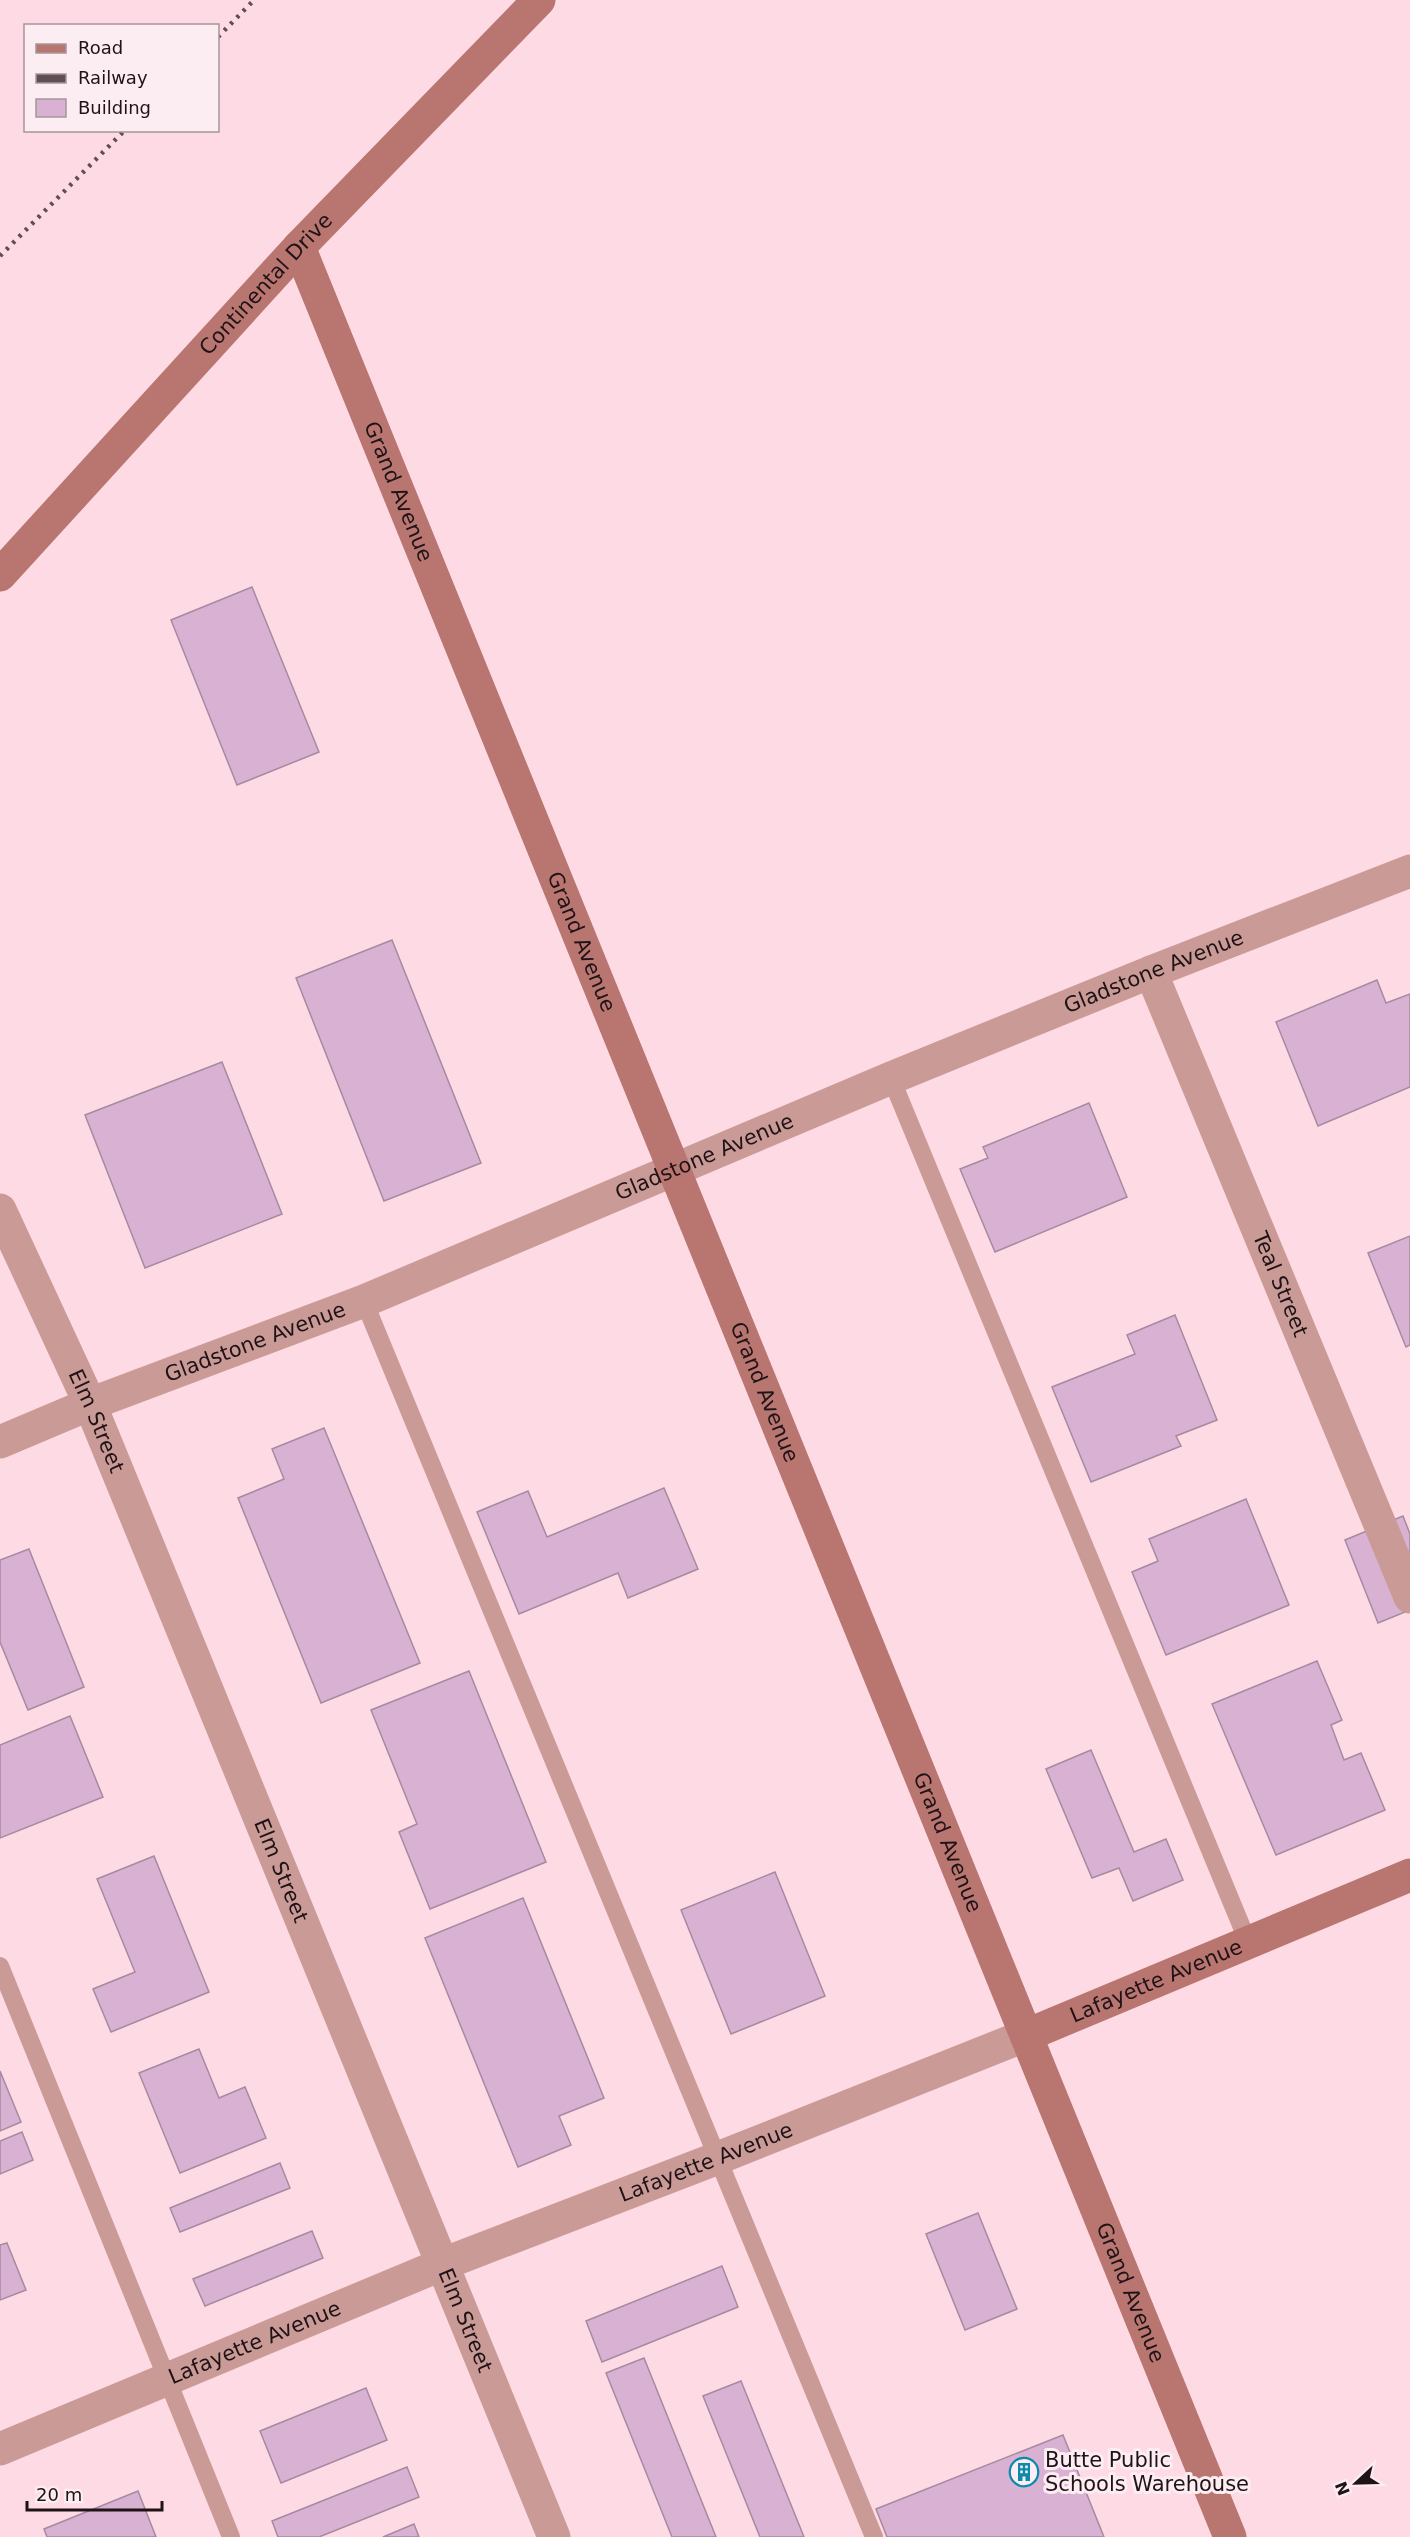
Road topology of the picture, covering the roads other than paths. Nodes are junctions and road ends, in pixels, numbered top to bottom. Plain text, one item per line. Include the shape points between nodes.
1 (539, 0) edge
2 (299, 247) junction
3 (0, 574) edge
4 (1410, 871) edge
5 (1151, 972) junction
6 (891, 1078) junction
7 (674, 1168) junction
8 (0, 1210) edge
9 (364, 1301) junction
10 (90, 1404) junction
11 (0, 1442) edge
12 (1410, 1597) edge
13 (1410, 1875) edge
14 (1248, 1942) junction
15 (0, 1966) edge
16 (1027, 2035) junction
17 (718, 2158) junction
18 (443, 2264) junction
19 (166, 2380) junction
20 (0, 2449) edge
21 (231, 2537) edge
22 (554, 2537) edge
23 (874, 2537) edge
24 (1230, 2537) edge

1 - 2 main road, Continental Drive
2 - 3 main road, Continental Drive
2 - 7 main road, Grand Avenue
4 - 5 street, Gladstone Avenue
5 - 6 street, Gladstone Avenue
5 - 12 street, Teal Street
6 - 7 street, Gladstone Avenue
6 - 14 lane
7 - 9 street, Gladstone Avenue
7 - 16 main road, Grand Avenue
8 - 10 street, Elm Street
9 - 10 street, Gladstone Avenue
9 - 17 lane
10 - 11 street, Gladstone Avenue
10 - 18 street, Elm Street
13 - 14 main road, Lafayette Avenue
14 - 16 main road, Lafayette Avenue
15 - 19 lane
16 - 17 street, Lafayette Avenue
16 - 24 main road, Grand Avenue
17 - 18 street, Lafayette Avenue
17 - 23 lane
18 - 19 street, Lafayette Avenue
18 - 22 street, Elm Street
19 - 20 street, Lafayette Avenue
19 - 21 lane

